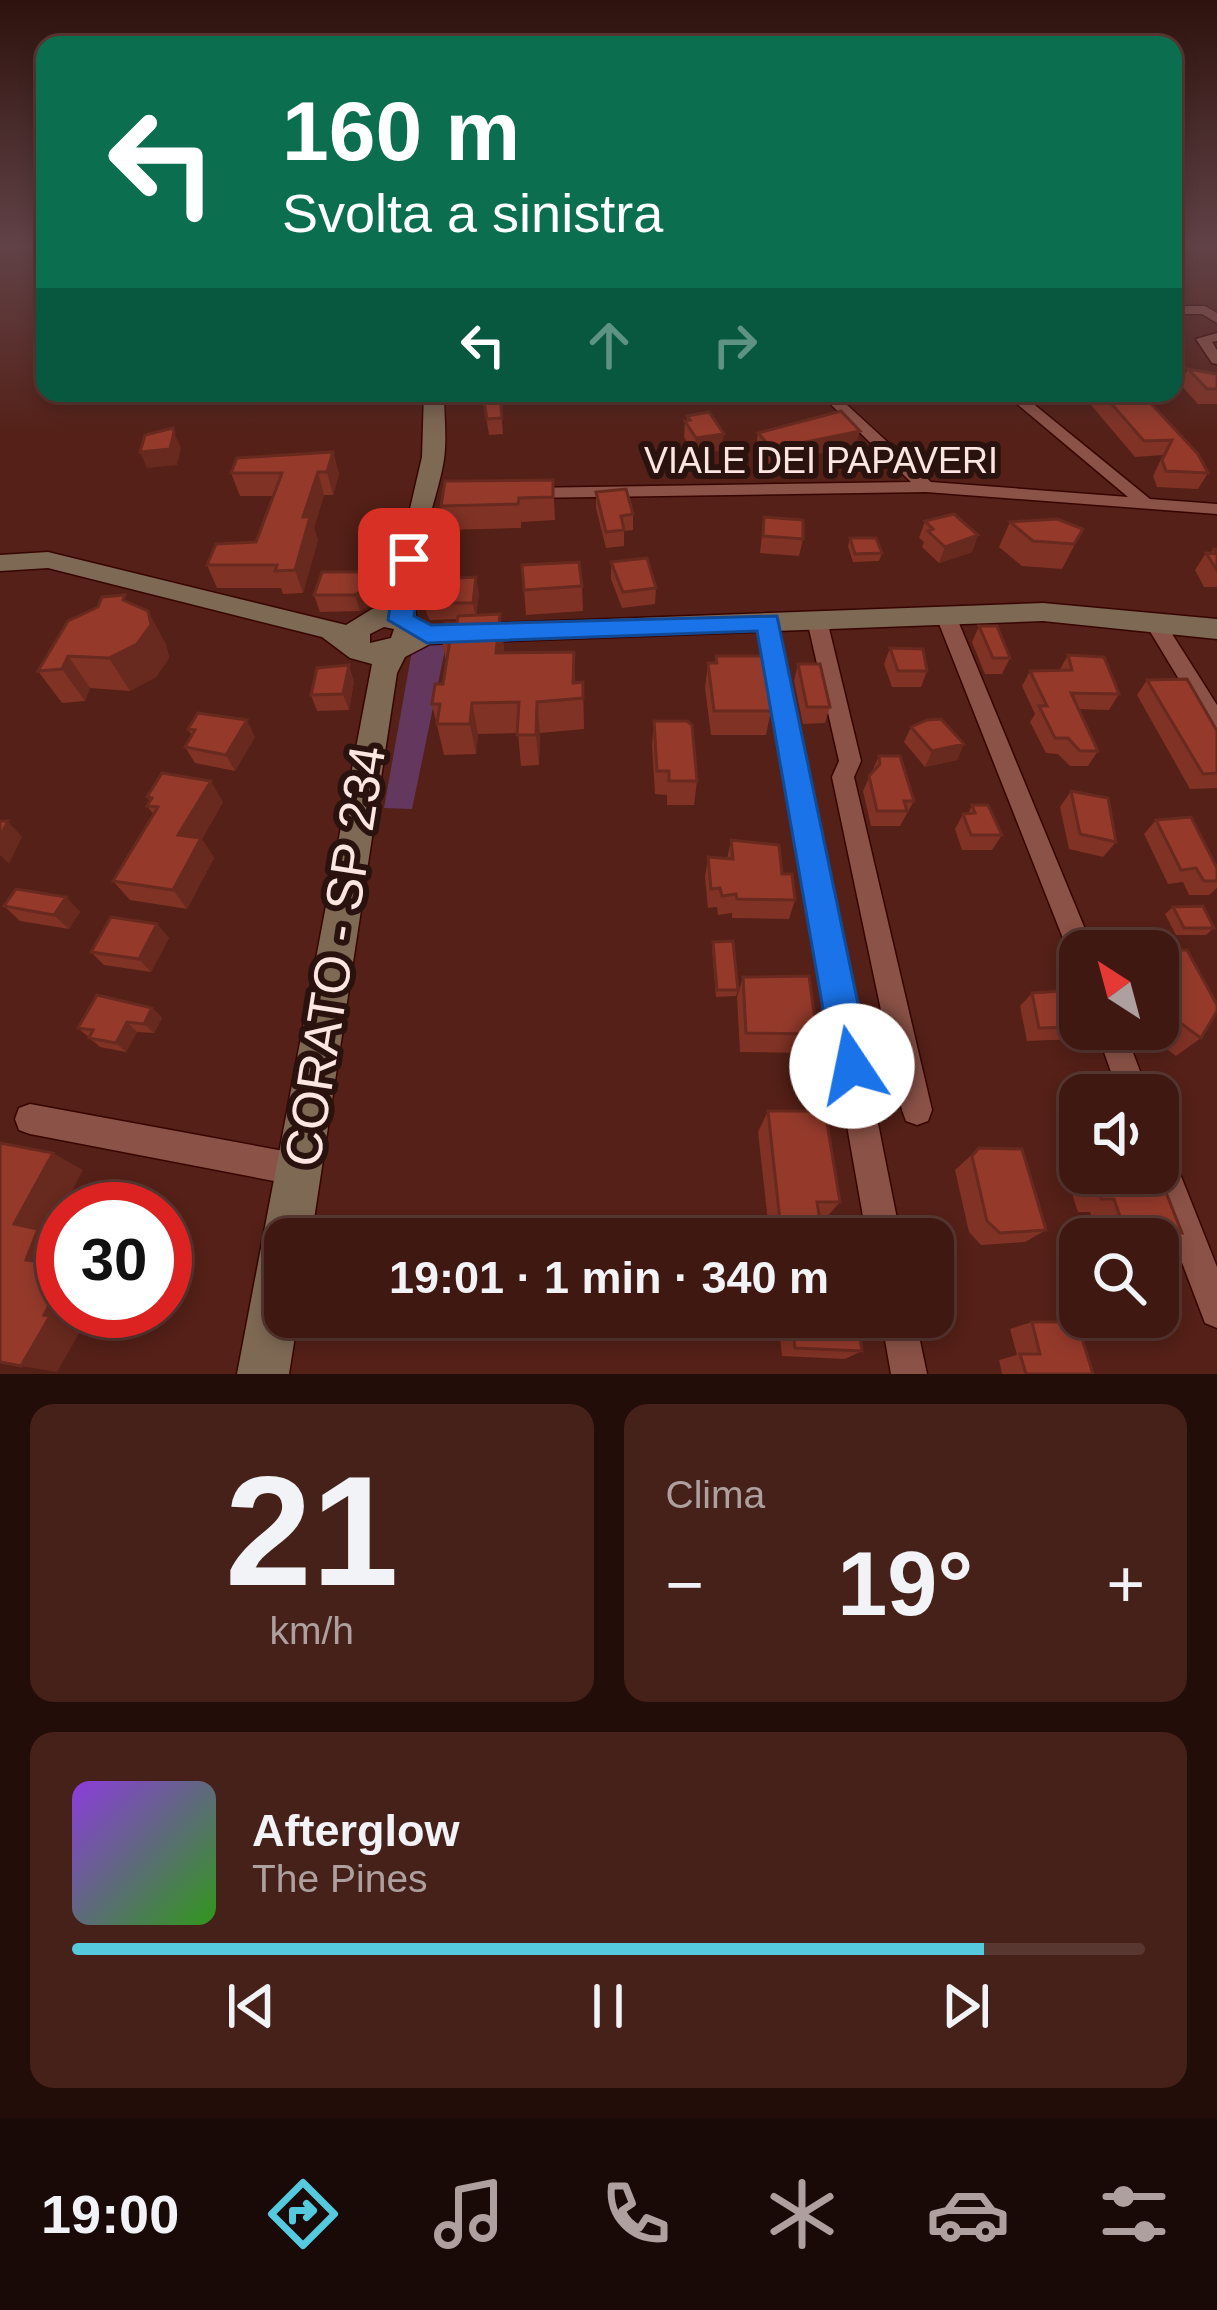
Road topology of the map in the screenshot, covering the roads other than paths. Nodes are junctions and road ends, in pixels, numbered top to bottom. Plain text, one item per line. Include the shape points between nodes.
1 (1217, 337) edge
2 (1217, 360) edge
3 (434, 402) edge
4 (836, 402) edge
5 (1022, 402) edge
6 (926, 487) junction
7 (495, 494) edge
8 (1146, 503) junction
9 (1217, 508) edge
10 (0, 563) edge
11 (946, 616) junction
12 (817, 620) junction
13 (768, 622) junction
14 (1155, 623) junction
15 (1217, 629) edge
16 (384, 634) junction
17 (1217, 723) edge
18 (1073, 930) edge
19 (917, 1110) dead end
20 (31, 1119) dead end
21 (300, 1170) junction
22 (1172, 1194) edge
23 (291, 1218) edge
24 (880, 1218) edge
25 (1217, 1311) edge
26 (269, 1338) edge
27 (902, 1338) edge
28 (263, 1374) edge
29 (909, 1374) edge

1 - 2 street via 1203,339
3 - 16 street, CORATO - SP 234 via 435,495
4 - 6 street
5 - 8 street
6 - 7 street, VIALE DEI PAPAVERI
6 - 8 street, VIALE DEI PAPAVERI
8 - 9 street, VIALE DEI PAPAVERI
10 - 16 street via 48,560
11 - 12 street
11 - 14 street via 1043,612
11 - 18 street
12 - 13 street
12 - 19 street
13 - 16 street
13 - 24 street
14 - 15 street
14 - 17 street
16 - 21 street, CORATO - SP 234
20 - 21 street
21 - 23 street, CORATO - SP 234
22 - 25 street
26 - 28 street
27 - 29 street

